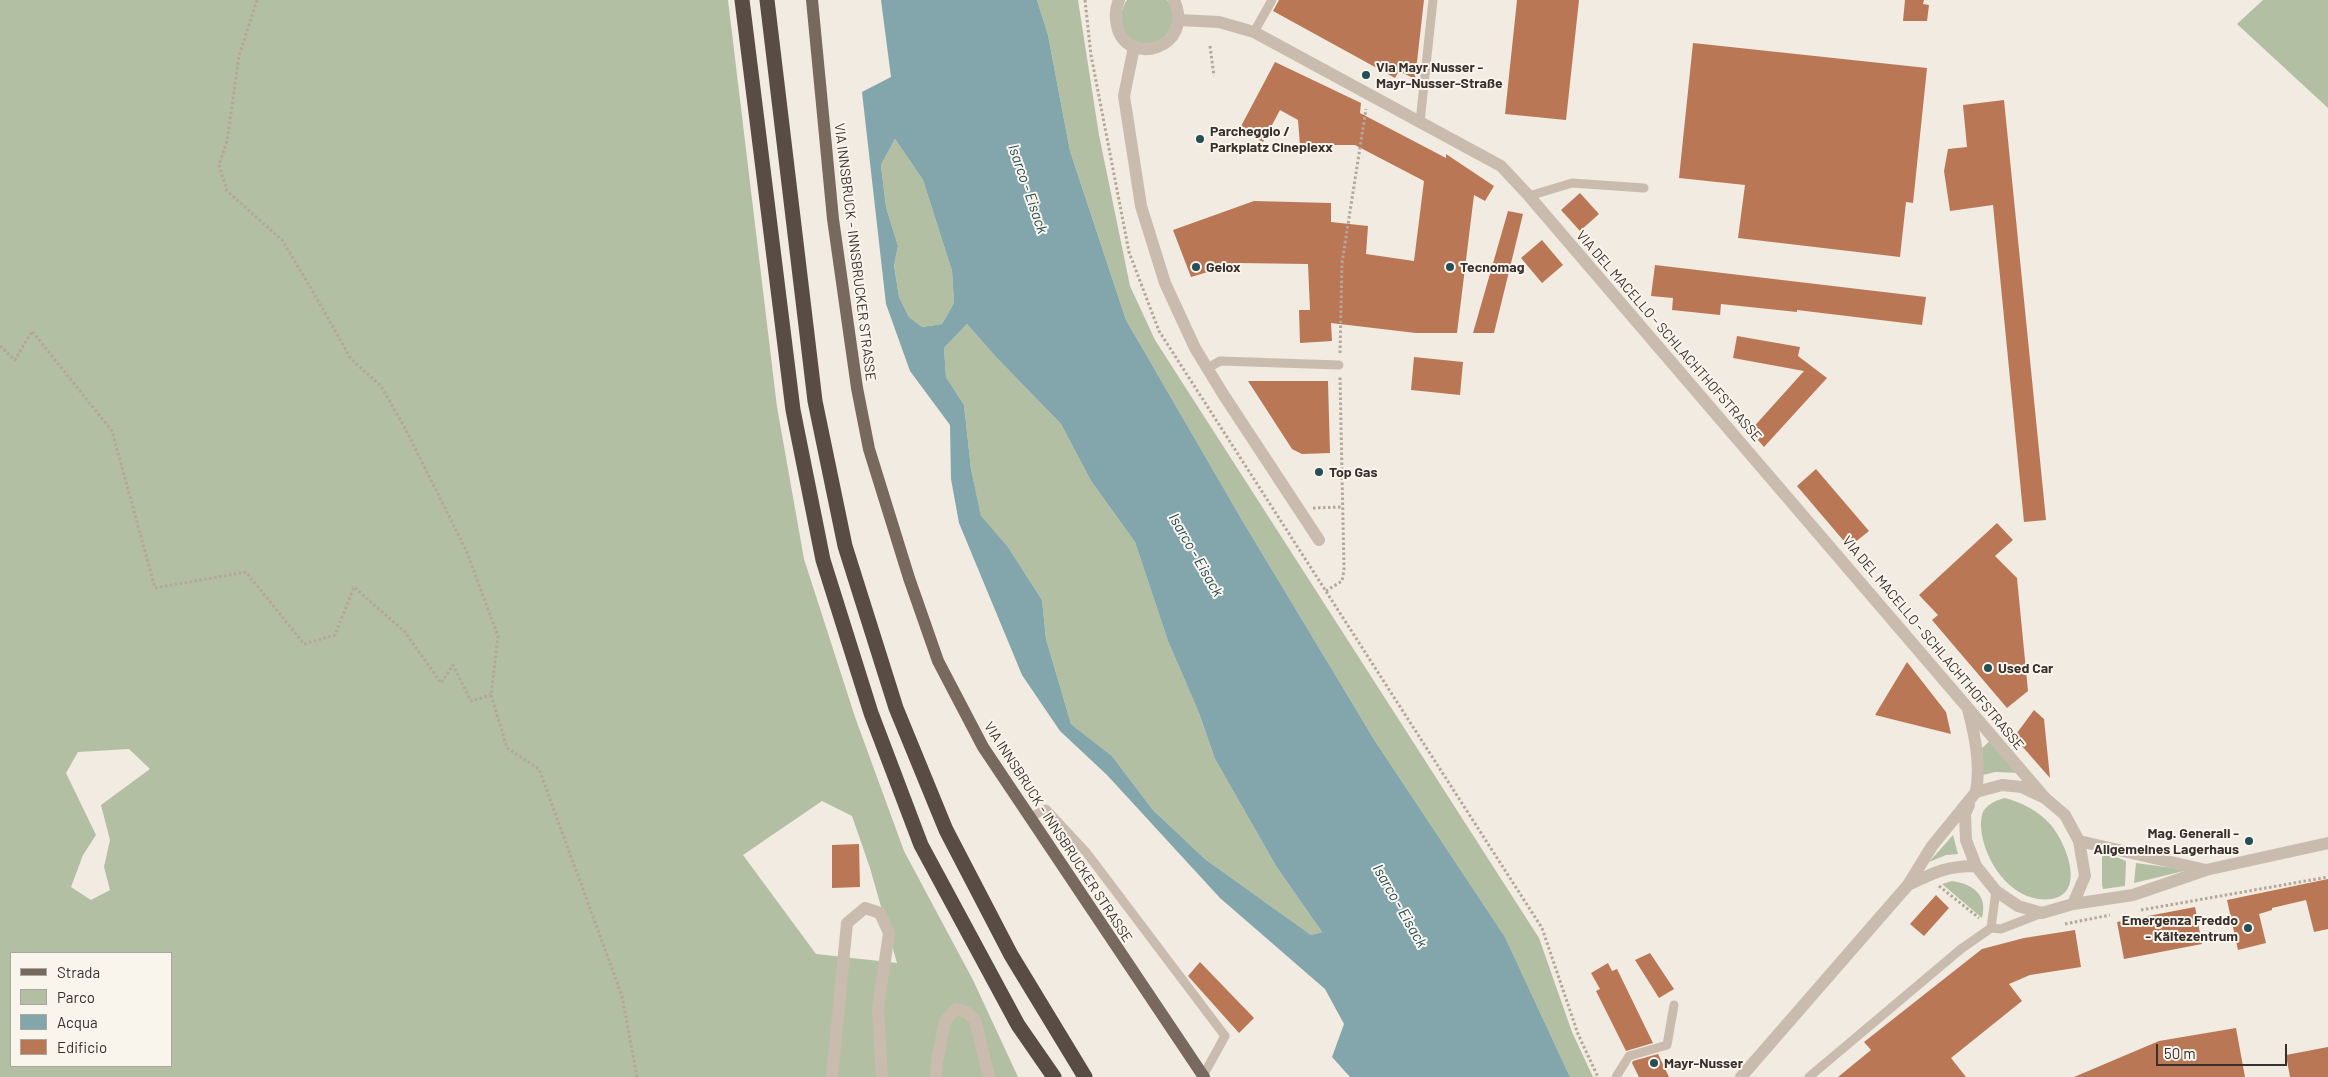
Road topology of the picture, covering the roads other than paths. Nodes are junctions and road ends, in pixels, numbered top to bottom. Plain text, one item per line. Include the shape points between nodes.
1 (742, 0) edge
2 (767, 0) edge
3 (812, 0) edge
4 (1119, 0) edge
5 (1174, 0) edge
6 (1272, 0) edge
7 (1432, 0) edge
8 (1179, 20) junction
9 (1254, 32) junction
10 (1134, 47) junction
11 (1420, 122) junction
12 (1644, 188) dead end
13 (1529, 196) junction
14 (1340, 365) road end
15 (1208, 368) junction
16 (1319, 540) dead end
17 (1967, 706) junction
18 (1976, 792) junction
19 (2045, 798) junction
20 (1029, 818) junction
21 (2079, 841) junction
22 (2328, 843) edge
23 (1976, 866) junction
24 (2206, 870) junction
25 (1908, 885) junction
26 (1996, 890) junction
27 (2073, 904) junction
28 (2042, 913) junction
29 (1991, 928) junction
30 (1674, 1005) dead end
31 (832, 1077) edge
32 (882, 1077) edge
33 (936, 1077) edge
34 (989, 1077) edge
35 (1054, 1077) edge
36 (1085, 1077) edge
37 (1203, 1077) edge
38 (1616, 1077) edge
39 (1741, 1077) edge
40 (1809, 1077) edge

1 - 35 highway via 793,410 823,560 871,713 920,845 1018,1025
2 - 36 highway via 815,401 845,546 896,708 946,830 1011,955
3 - 20 main road, VIA INNSBRUCK - INNSBRUCKER STRASSE via 844,307 870,449 938,661 982,747
4 - 10 street via 1114,16 1118,32
5 - 8 street
6 - 9 lane
7 - 11 lane
8 - 9 street, VIA DEL MACELLO - SCHLACHTHOFSTRASSE via 1220,22
8 - 10 street via 1177,29 1164,45 1145,50
9 - 11 street, VIA DEL MACELLO - SCHLACHTHOFSTRASSE
10 - 15 street via 1124,96 1141,206 1165,283
11 - 13 street, VIA DEL MACELLO - SCHLACHTHOFSTRASSE via 1501,166
12 - 13 lane via 1572,183
13 - 17 street, VIA DEL MACELLO - SCHLACHTHOFSTRASSE
14 - 15 lane via 1220,362
15 - 16 street
17 - 18 street via 1976,742 1979,777
17 - 19 street, VIA DEL MACELLO - SCHLACHTHOFSTRASSE
18 - 19 street, VIA DEL MACELLO - SCHLACHTHOFSTRASSE via 2002,785 2022,787
18 - 23 street via 1965,814 1966,840
18 - 25 street via 1932,846
19 - 21 street, VIA DEL MACELLO - SCHLACHTHOFSTRASSE via 2065,815
20 - 37 main road, VIA INNSBRUCK - INNSBRUCKER STRASSE
20 - 37 lane via 1046,809 1086,852 1225,1036
21 - 24 street
21 - 27 street, VIA DEL MACELLO - SCHLACHTHOFSTRASSE via 2085,876
22 - 24 street
23 - 25 street via 1953,866
23 - 26 street
24 - 27 street via 2132,895
25 - 39 street
26 - 28 street via 2018,906
26 - 29 lane
27 - 28 street
28 - 29 lane via 2001,929
29 - 40 lane via 1961,949
30 - 38 lane via 1666,1045 1629,1056
31 - 32 street via 847,922 865,908 880,913 889,933 878,1008
33 - 34 street via 945,1021 956,1009 967,1012 975,1020

